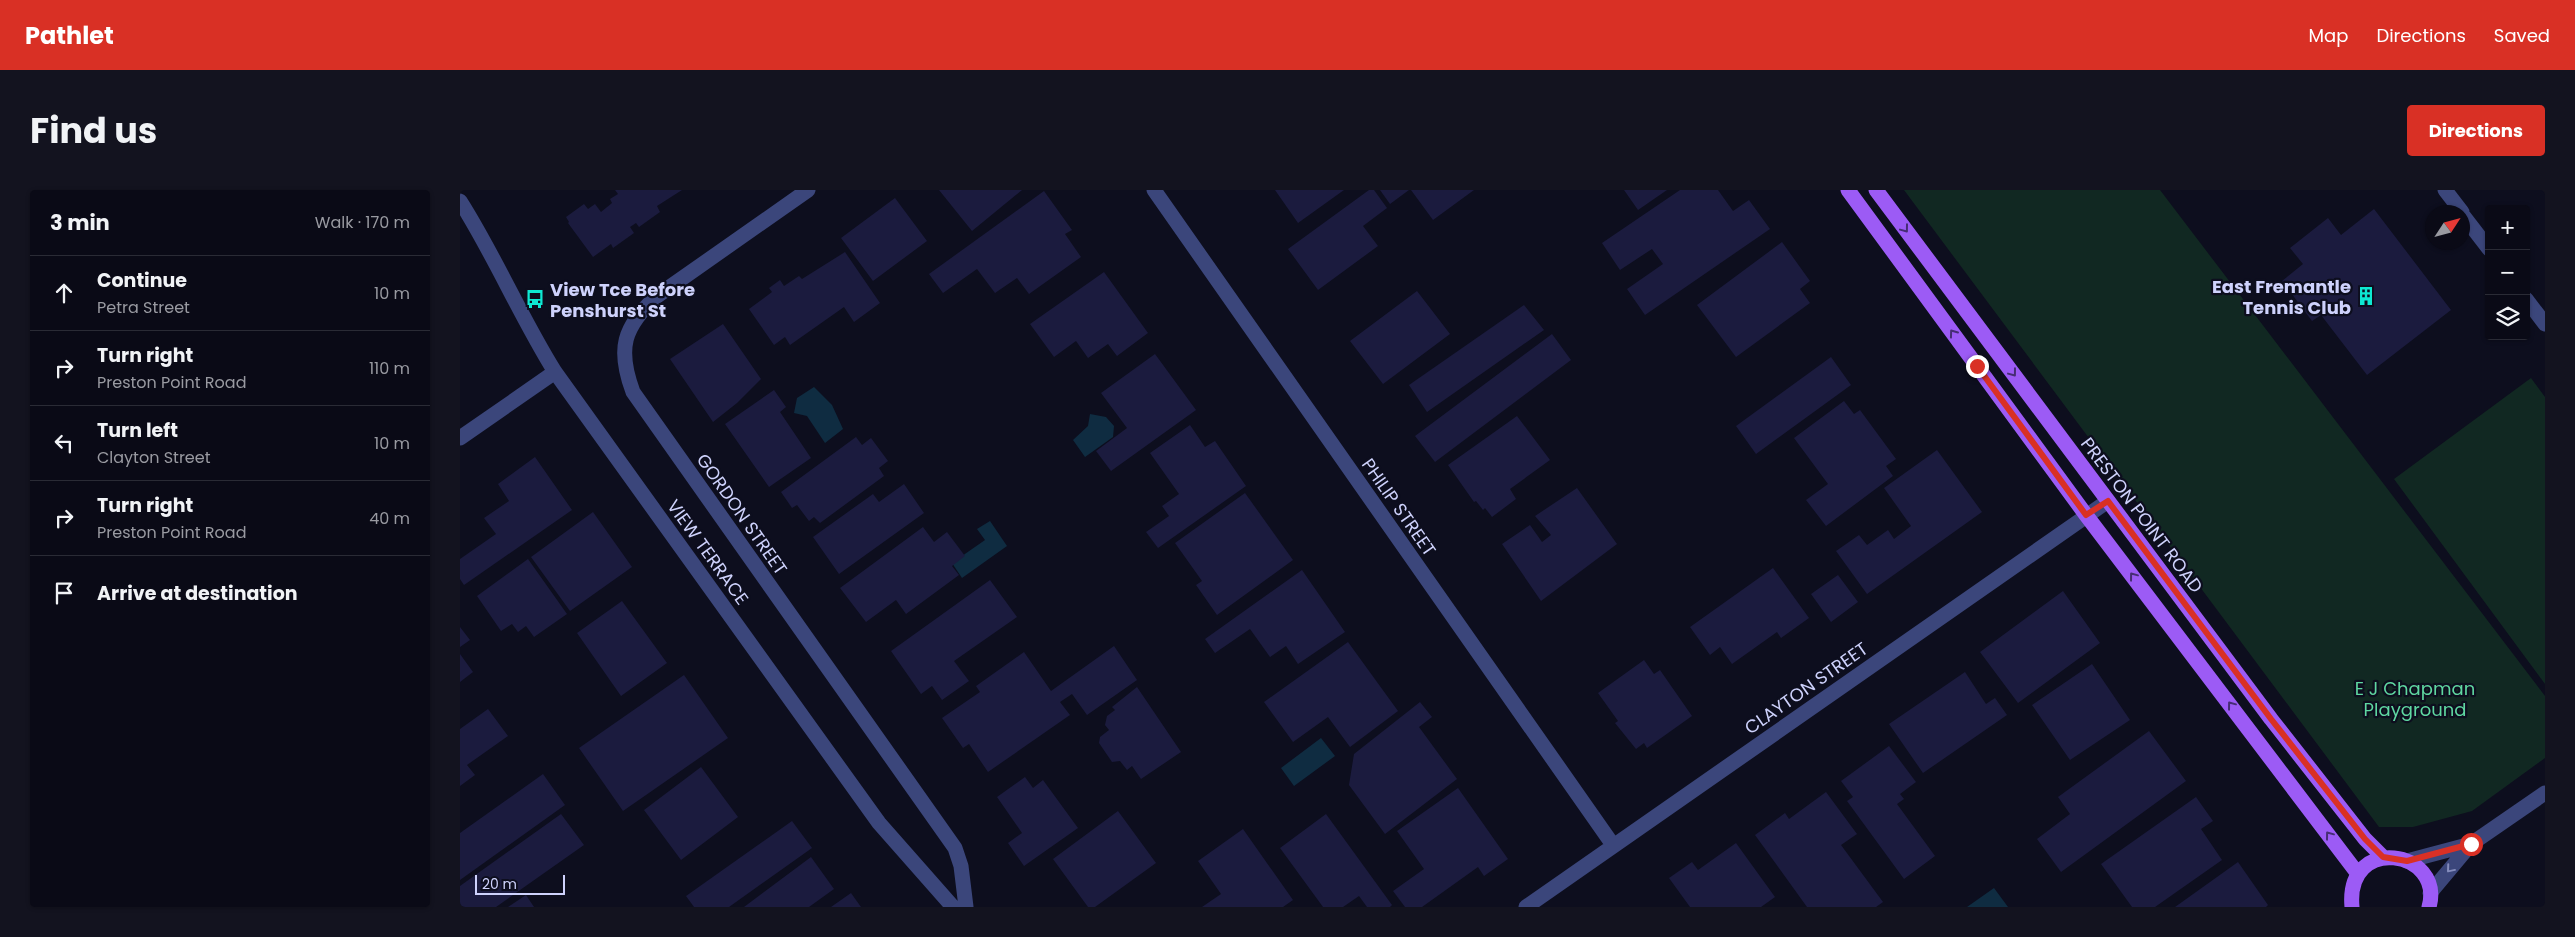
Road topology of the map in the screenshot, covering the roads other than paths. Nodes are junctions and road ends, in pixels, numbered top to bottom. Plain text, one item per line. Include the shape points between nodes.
1 (808, 190) edge
2 (1154, 190) edge
3 (1848, 190) edge
4 (1876, 190) edge
5 (2445, 190) edge
6 (460, 201) edge
7 (2456, 205) edge
8 (2470, 224) edge
9 (2485, 244) edge
10 (2530, 304) edge
11 (2545, 324) edge
12 (555, 372) junction
13 (460, 438) edge
14 (2108, 501) junction
15 (2086, 515) junction
16 (2545, 793) edge
17 (2471, 844) junction
18 (1613, 845) junction
19 (2383, 857) junction
20 (2407, 861) junction
21 (2358, 874) junction
22 (2429, 900) edge
23 (2351, 906) edge
24 (953, 907) edge
25 (966, 907) edge
26 (1526, 907) edge

1 - 25 street, GORDON STREET via 657,296 641,311 632,326 623,360 633,392 955,848 961,866
2 - 18 street, PHILIP STREET
15 -> 3 main road
4 -> 14 main road, PRESTON POINT ROAD
5 - 7 street
6 - 12 street, VIEW TERRACE
8 - 9 street
10 - 11 street
12 - 13 street
12 - 24 street, VIEW TERRACE via 879,823
14 - 15 street, CLAYTON STREET
14 - 19 main road, PRESTON POINT ROAD via 2271,719 2365,839
15 - 18 street, CLAYTON STREET
21 -> 15 main road
16 - 17 street
17 - 20 street
17 -> 22 street
18 - 26 street, CLAYTON STREET
19 - 20 main road
19 - 21 main road via 2368,864
20 - 22 main road via 2424,875
21 - 23 main road

